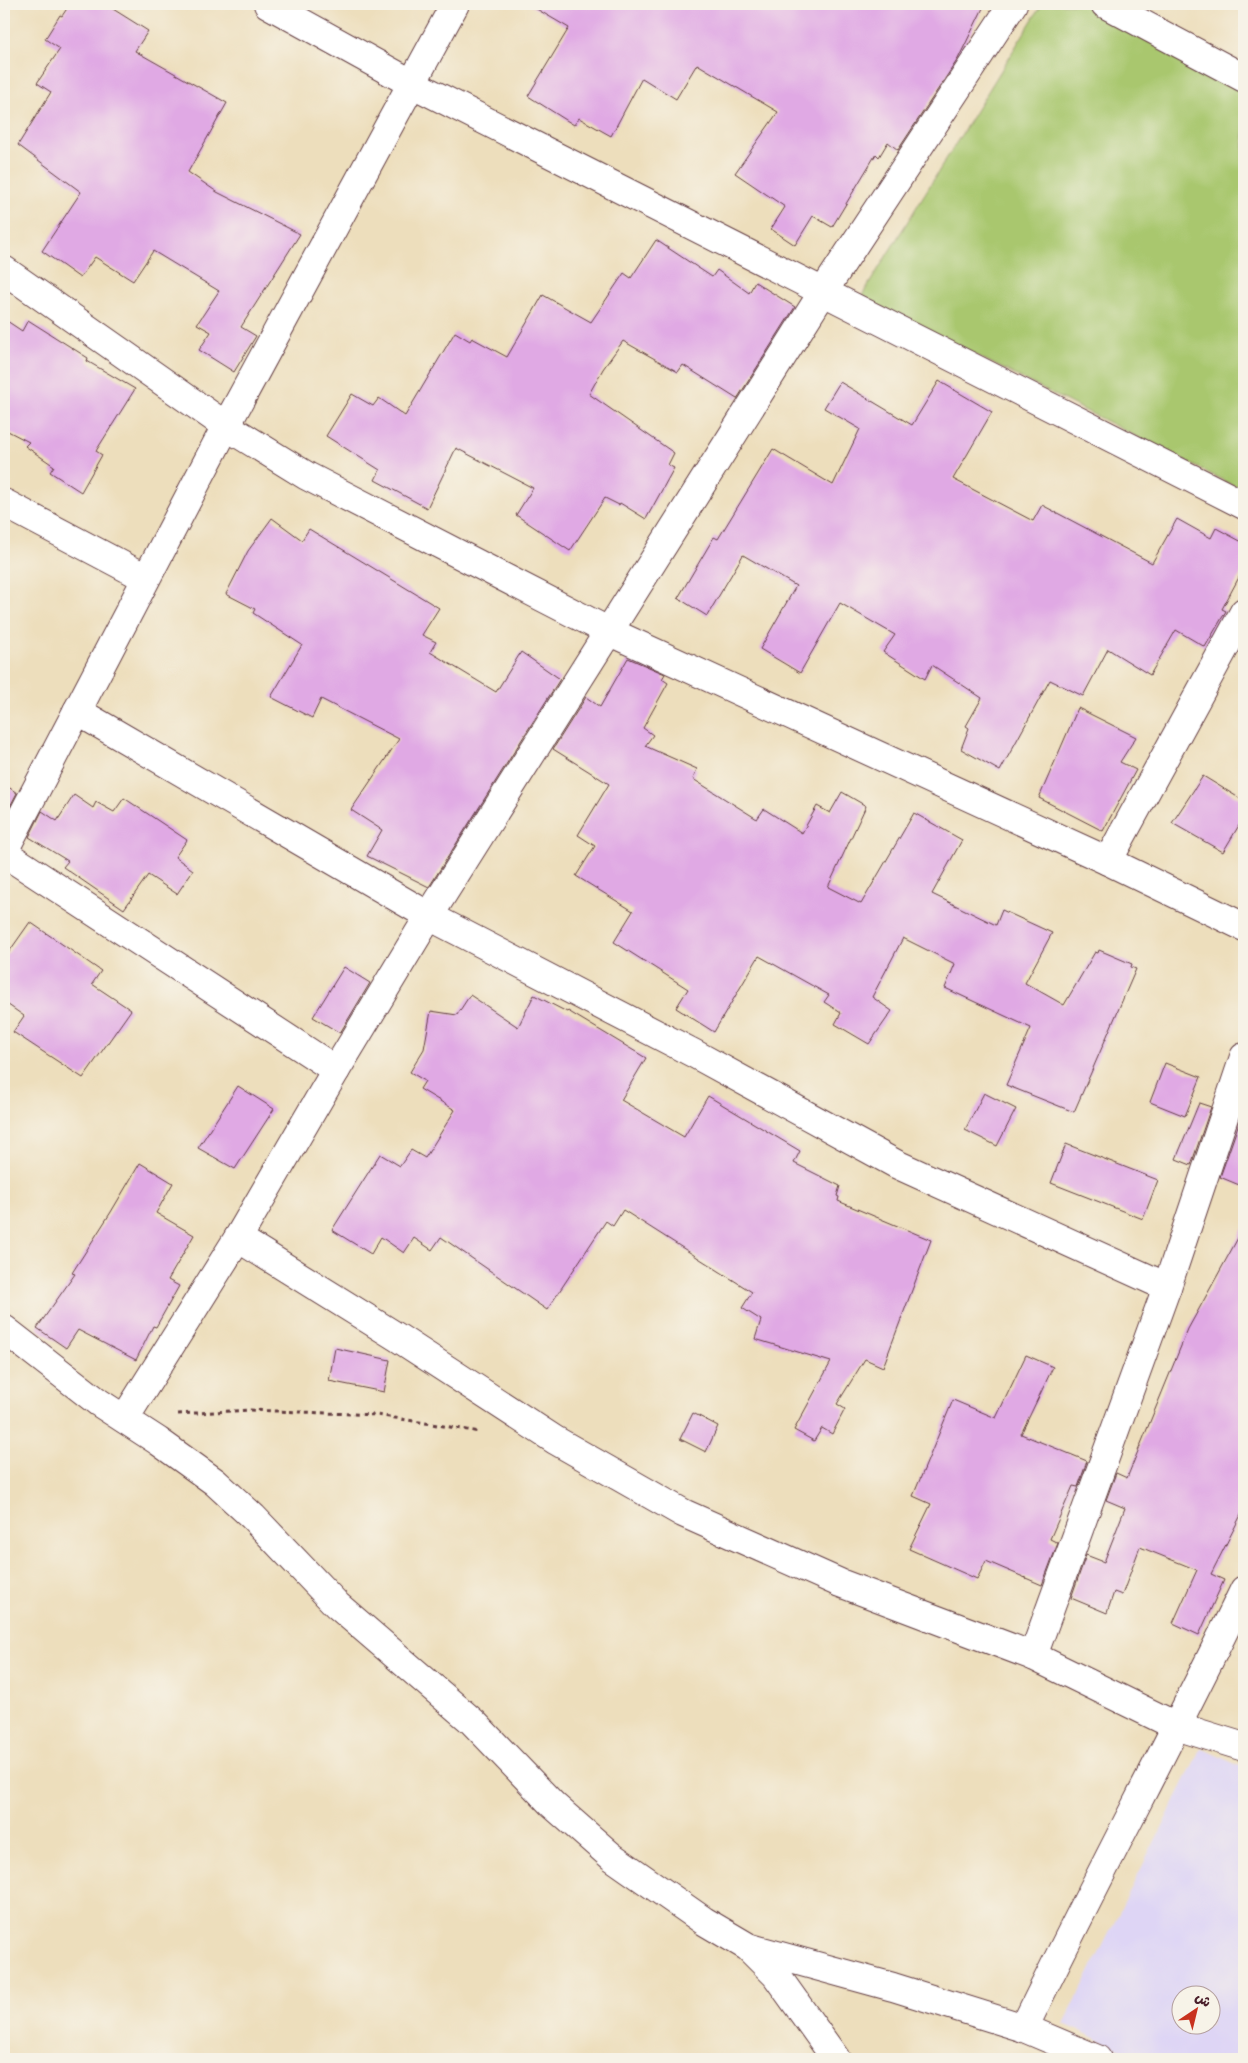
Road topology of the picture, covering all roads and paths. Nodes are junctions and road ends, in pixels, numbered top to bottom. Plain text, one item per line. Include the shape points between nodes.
1 (268, 4) edge
2 (455, 4) edge
3 (1014, 4) edge
4 (1105, 4) edge
5 (1244, 78) edge
6 (412, 83) junction
7 (4, 270) edge
8 (823, 292) junction
9 (226, 426) junction
10 (4, 503) edge
11 (1244, 505) edge
12 (146, 578) junction
13 (1244, 612) edge
14 (608, 631) junction
15 (78, 710) junction
16 (4, 852) edge
17 (1108, 860) junction
18 (429, 916) junction
19 (1244, 927) edge
20 (1244, 1057) edge
21 (336, 1070) junction
22 (238, 1238) junction
23 (1168, 1287) junction
24 (4, 1329) edge
25 (125, 1418) junction
26 (485, 1432) dead end
27 (1244, 1590) edge
28 (1034, 1656) junction
29 (1176, 1726) junction
30 (1244, 1747) edge
31 (748, 1947) junction
32 (1024, 2028) junction
33 (836, 2059) edge
34 (1096, 2059) edge

1 - 6 street
2 - 6 street
3 - 8 street
4 - 5 street
6 - 8 street
6 - 9 street
7 - 9 street
8 - 11 street
8 - 14 street
9 - 12 street
9 - 14 street via 307,476
10 - 12 street
12 - 15 street
13 - 17 street
14 - 17 street
14 - 18 street
15 - 16 street
15 - 18 street
16 - 21 street
17 - 19 street
18 - 21 street
18 - 23 street via 693,1052 896,1164
20 - 23 street
21 - 22 street
22 - 25 street
22 - 28 street via 555,1440 683,1513 840,1583
23 - 28 street
24 - 25 street via 98,1402
25 - 26 path via 269,1410 377,1415
25 - 31 street via 215,1482 253,1517 337,1606 473,1722 554,1805 611,1856 704,1921
27 - 29 street
28 - 29 street
29 - 30 street
29 - 32 street
31 - 32 street
31 - 33 street via 776,1975
32 - 34 street

